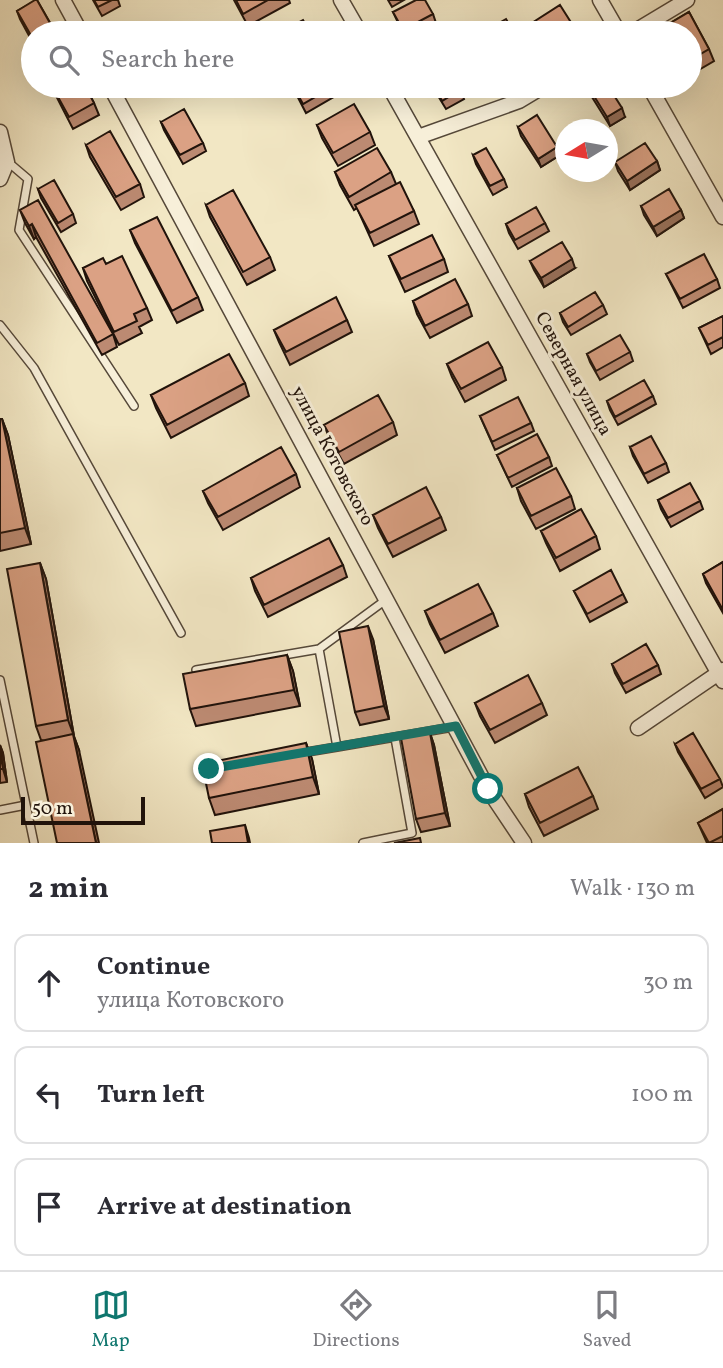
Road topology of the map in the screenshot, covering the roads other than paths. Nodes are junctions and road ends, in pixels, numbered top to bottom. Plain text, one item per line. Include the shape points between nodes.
1 (64, 0) edge
2 (341, 0) edge
3 (600, 0) edge
4 (687, 0) edge
5 (75, 21) edge
6 (353, 21) edge
7 (612, 21) edge
8 (652, 21) edge
9 (116, 98) edge
10 (396, 98) edge
11 (524, 98) edge
12 (656, 98) edge
13 (0, 132) edge
14 (418, 137) junction
15 (7, 162) junction
16 (0, 179) edge
17 (723, 217) edge
18 (0, 326) edge
19 (134, 406) dead end
20 (387, 598) junction
21 (181, 633) dead end
22 (319, 649) junction
23 (196, 670) edge
24 (722, 675) edge
25 (0, 680) edge
26 (456, 726) junction
27 (638, 728) dead end
28 (395, 738) junction
29 (337, 747) junction
30 (286, 756) edge
31 (26, 805) junction
32 (0, 810) edge
33 (34, 843) edge
34 (363, 843) edge
35 (524, 843) edge

1 - 5 street
2 - 6 street
3 - 7 street
4 - 8 street
9 - 20 street, улица Котовского
10 - 14 street, Северная улица
11 - 14 street
12 - 17 street
13 - 15 street
14 - 24 street, Северная улица
15 - 16 street
15 - 19 lane via 28,179 19,230
18 - 21 lane via 34,368
20 - 22 lane
20 - 26 street, улица Котовского
22 - 23 lane
22 - 29 lane
24 - 27 street
25 - 31 lane
26 - 28 lane
26 - 35 street, улица Котовского via 488,789
28 - 29 lane
28 - 34 lane via 412,833
29 - 30 lane
31 - 32 lane
31 - 33 lane

